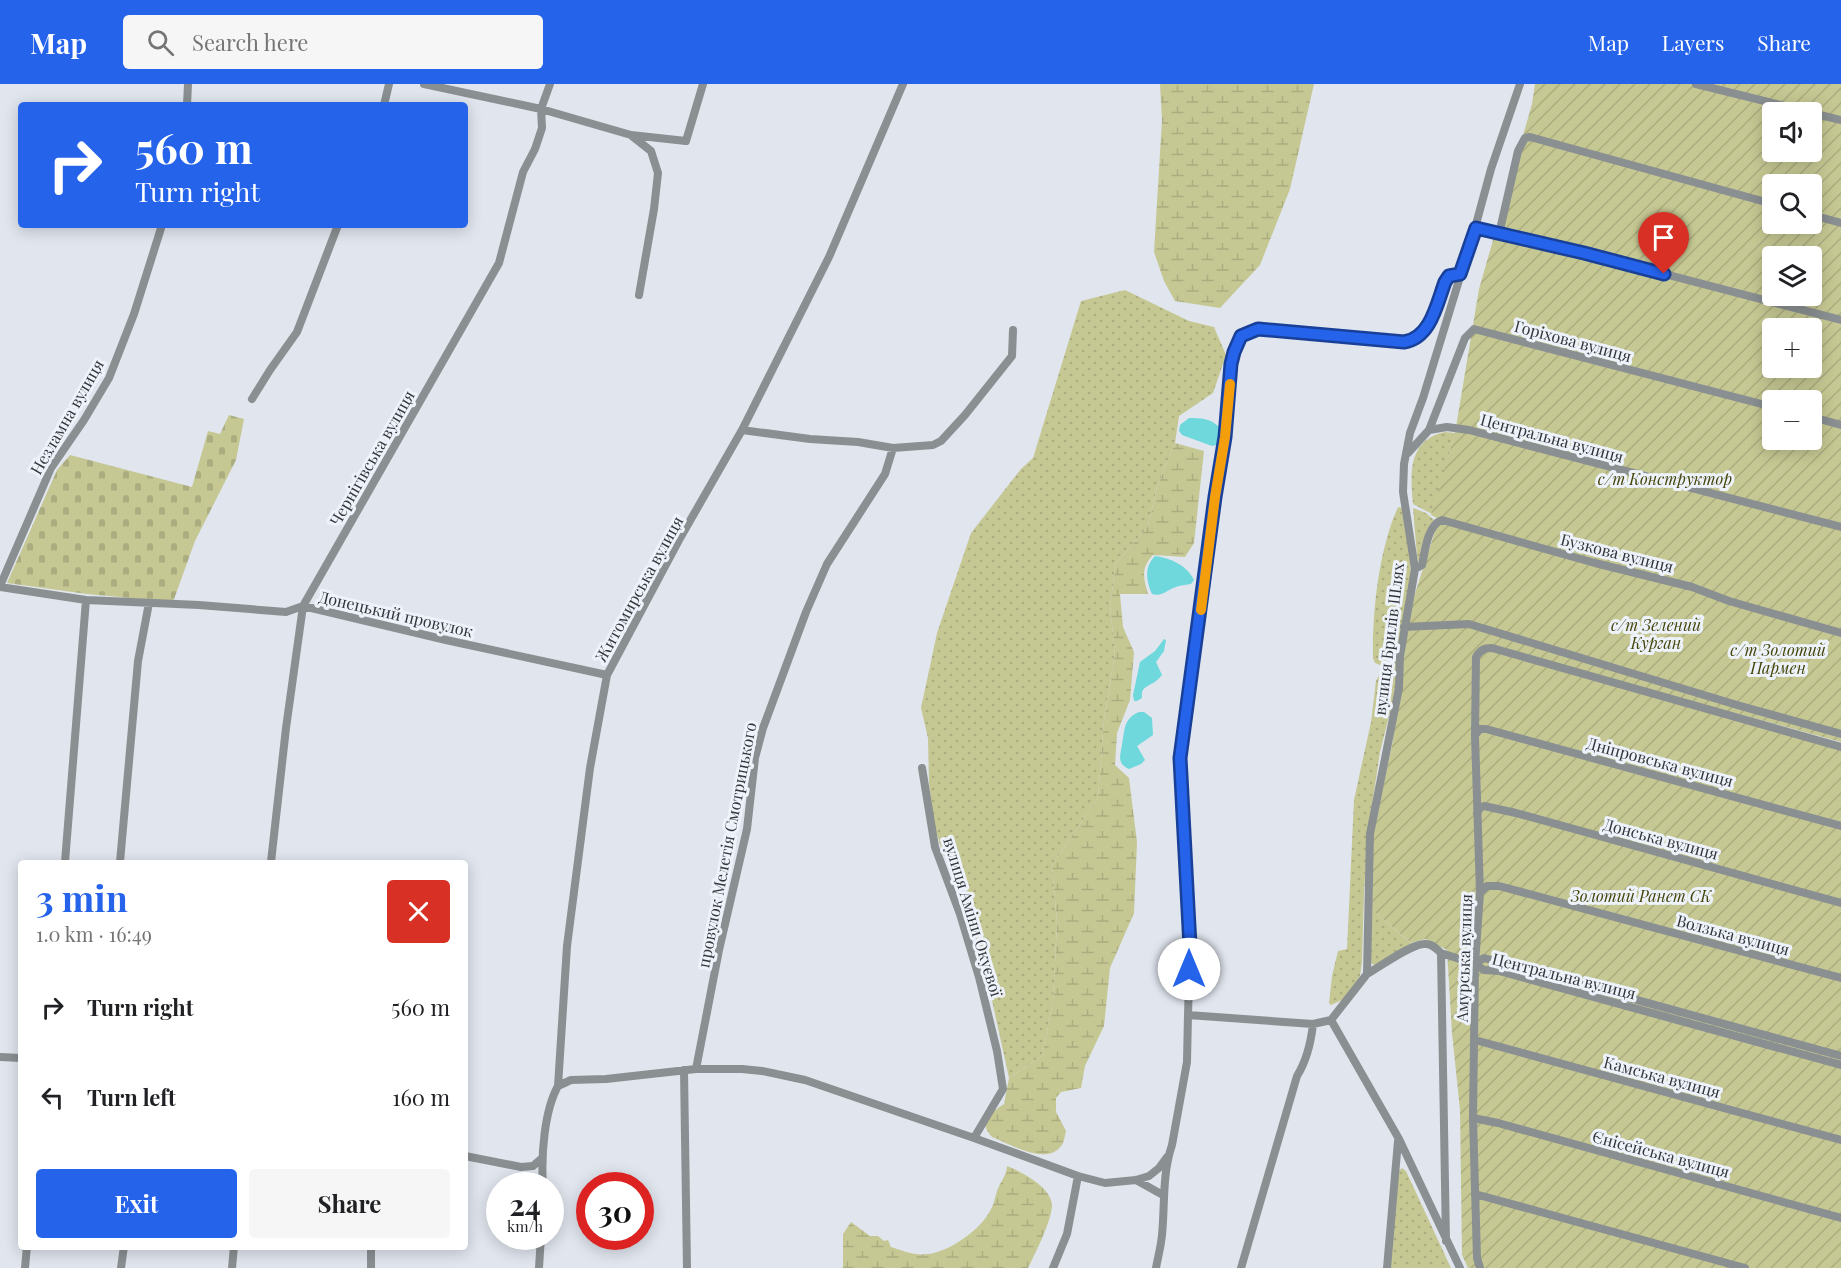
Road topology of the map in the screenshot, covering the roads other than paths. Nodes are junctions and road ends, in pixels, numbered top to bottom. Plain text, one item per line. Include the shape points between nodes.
1 (188, 84) edge
2 (389, 84) edge
3 (424, 84) edge
4 (550, 84) edge
5 (703, 84) edge
6 (903, 84) edge
7 (1520, 84) edge
8 (1696, 84) edge
9 (187, 102) edge
10 (385, 102) edge
11 (1767, 102) edge
12 (541, 109) junction
13 (1822, 116) edge
14 (1841, 120) edge
15 (631, 135) junction
16 (661, 138) junction
17 (651, 151) junction
18 (1762, 201) edge
19 (1822, 218) edge
20 (1841, 223) edge
21 (161, 228) edge
22 (337, 228) edge
23 (1476, 228) junction
24 (1499, 234) junction
25 (1460, 274) junction
26 (639, 295) dead end
27 (1841, 320) edge
28 (1256, 329) junction
29 (1013, 330) dead end
30 (252, 399) dead end
31 (1762, 404) edge
32 (1822, 420) edge
33 (1841, 425) edge
34 (742, 429) junction
35 (1429, 430) junction
36 (893, 448) junction
37 (1407, 454) junction
38 (1841, 527) edge
39 (1415, 569) junction
40 (0, 587) edge
41 (86, 600) junction
42 (149, 603) junction
43 (303, 606) junction
44 (1404, 627) junction
45 (1841, 633) edge
46 (607, 675) junction
47 (1841, 734) edge
48 (1474, 736) junction
49 (1841, 747) edge
50 (922, 768) dead end
51 (1477, 813) junction
52 (1841, 826) edge
53 (65, 860) edge
54 (120, 860) edge
55 (271, 860) edge
56 (1480, 893) junction
57 (1841, 903) edge
58 (1442, 953) junction
59 (1475, 964) junction
60 (1367, 974) junction
61 (1841, 978) edge
62 (1188, 1015) junction
63 (1331, 1020) junction
64 (1313, 1024) junction
65 (1475, 1040) junction
66 (1841, 1056) edge
67 (0, 1057) edge
68 (18, 1058) edge
69 (1841, 1065) edge
70 (696, 1069) junction
71 (684, 1070) junction
72 (558, 1086) junction
73 (1473, 1118) junction
74 (974, 1137) junction
75 (1398, 1139) junction
76 (1841, 1140) edge
77 (1168, 1156) junction
78 (468, 1157) edge
79 (541, 1159) junction
80 (542, 1172) edge
81 (1078, 1176) junction
82 (1137, 1180) junction
83 (1475, 1194) junction
84 (1163, 1196) junction
85 (1841, 1218) edge
86 (1446, 1241) junction
87 (27, 1250) edge
88 (123, 1250) edge
89 (234, 1250) edge
90 (371, 1250) edge
91 (540, 1250) edge
92 (25, 1268) edge
93 (121, 1268) edge
94 (232, 1268) edge
95 (371, 1268) edge
96 (539, 1268) edge
97 (687, 1268) edge
98 (1053, 1268) edge
99 (1156, 1268) edge
100 (1240, 1268) edge
101 (1387, 1268) edge
102 (1460, 1268) edge
103 (1480, 1268) edge
104 (1745, 1268) edge

1 - 9 street
2 - 10 street
3 - 12 street
4 - 12 street, Чернігівська вулиця
5 - 16 street via 687,141
6 - 34 street, Житомирська вулиця via 829,257
7 - 23 street, вулиця Брилів Шлях
8 - 11 street
12 - 15 street
12 - 43 street, Чернігівська вулиця via 542,128 523,172 499,263
13 - 14 street
15 - 16 street
15 - 17 street
16 - 17 street
17 - 26 street via 658,173
18 - 24 street via 1530,137 1525,138 1518,151
19 - 20 street
21 - 40 street, Незламна вулиця via 109,378 51,468
22 - 30 street via 297,332
23 - 24 street
23 - 25 street, вулиця Брилів Шлях
24 - 27 street
25 - 28 street via 1449,276 1424,331 1410,341
25 - 37 street, вулиця Брилів Шлях via 1410,433
28 - 28 street via 1344,334 1355,335 1270,327
28 - 28 street via 1315,333 1382,339 1369,337
28 - 62 street via 1241,336 1231,364 1225,437 1180,758 1190,946
29 - 36 street via 1012,357 941,441
31 - 35 street, Горіхова вулиця via 1474,329 1465,338
32 - 33 street
34 - 36 street
34 - 46 street, Житомирська вулиця
35 - 37 street
35 - 38 street, Центральна вулиця via 1469,430
36 - 70 street, провулок Мелетія Смотрицького via 885,474 827,564 762,728 747,829
37 - 39 street, вулиця Брилів Шлях via 1403,492
39 - 44 street, вулиця Брилів Шлях
39 - 45 street, Бузкова вулиця via 1422,565 1431,532 1442,520 1692,587
40 - 41 street, Донецький провулок
41 - 42 street, Донецький провулок
41 - 53 street
42 - 43 street, Донецький провулок via 286,612
42 - 54 street via 138,661
43 - 46 street, Донецький провулок
43 - 55 street, Чернігівська вулиця
44 - 47 street via 1469,624
44 - 60 street, вулиця Брилів Шлях via 1399,688 1370,834
46 - 72 street, Житомирська вулиця via 590,768 567,946
48 - 49 street, Амурська вулиця via 1476,657 1492,648
48 - 51 street, Амурська вулиця
48 - 52 street, Дніпровська вулиця via 1486,729
50 - 74 street, вулиця Аміни Окуєвої via 935,847 979,977 1003,1089
51 - 56 street, Амурська вулиця
51 - 57 street, Донська вулиця via 1484,806 1516,813
56 - 59 street, Амурська вулиця
56 - 61 street, Волзька вулиця via 1487,886 1499,886
58 - 59 street
58 - 60 street via 1432,945 1421,944
58 - 86 street
59 - 65 street, Амурська вулиця
59 - 66 street, Центральна вулиця via 1484,958
59 - 69 street, Центральна вулиця via 1484,970
60 - 63 street
62 - 64 street
62 - 77 street via 1187,1062
63 - 64 street
63 - 75 street
64 - 100 street via 1304,1065 1297,1076
65 - 73 street, Амурська вулиця
65 - 76 street, Камська вулиця
67 - 68 street
70 - 71 street
70 - 74 street via 752,1070 805,1080
71 - 72 street via 571,1080
71 - 97 street
72 - 79 street, Житомирська вулиця
73 - 83 street, Амурська вулиця
73 - 85 street, Єнісейська вулиця
74 - 81 street
75 - 86 street
75 - 101 street
77 - 82 street via 1154,1172
77 - 84 street
78 - 79 street via 521,1167 533,1166
79 - 80 street, Житомирська вулиця
81 - 82 street via 1105,1183
81 - 98 street via 1067,1234
82 - 84 street
83 - 103 street, Амурська вулиця
83 - 104 street
84 - 99 street
86 - 102 street
87 - 92 street
88 - 93 street
89 - 94 street
90 - 95 street
91 - 96 street

